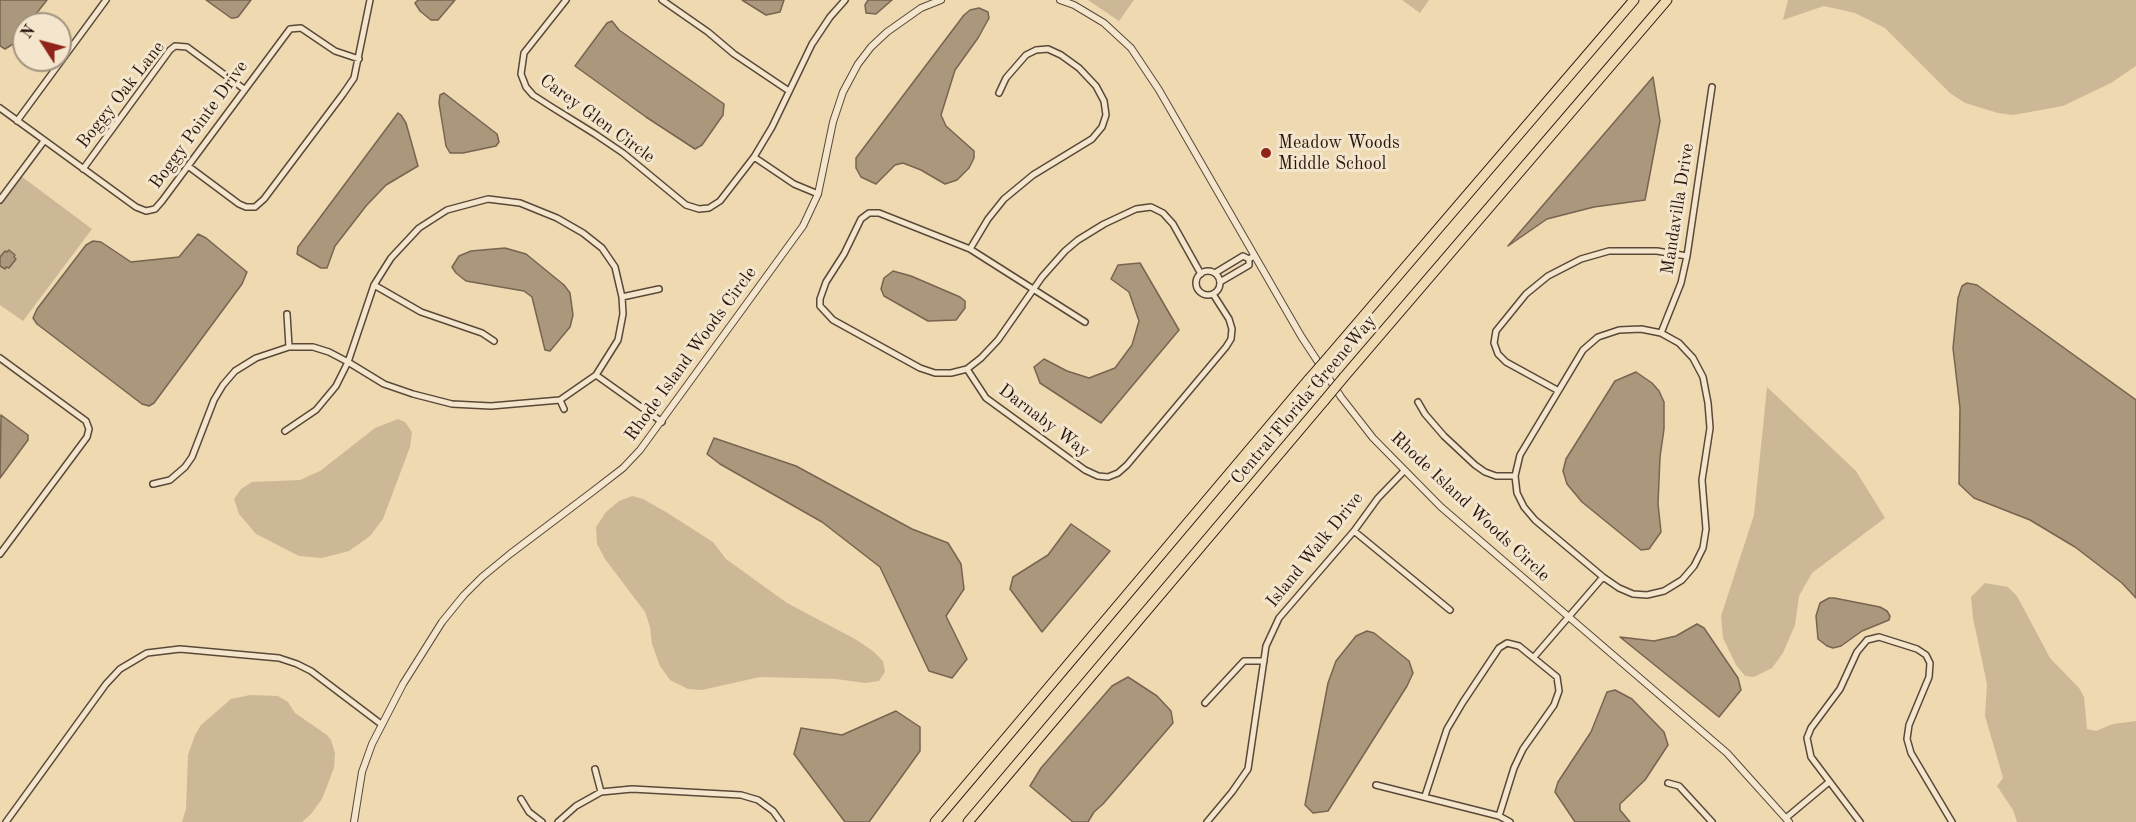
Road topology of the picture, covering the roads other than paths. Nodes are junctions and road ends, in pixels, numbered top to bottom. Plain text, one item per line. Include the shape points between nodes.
1 (106, 0) edge
2 (370, 0) edge
3 (566, 0) edge
4 (662, 0) edge
5 (845, 0) edge
6 (941, 0) edge
7 (1060, 0) edge
8 (1634, 0) edge
9 (1667, 0) edge
10 (359, 59) junction
11 (1712, 87) dead end
12 (244, 89) junction
13 (789, 91) junction
14 (999, 93) dead end
15 (0, 108) edge
16 (17, 121) junction
17 (44, 141) junction
18 (754, 157) junction
19 (188, 166) junction
20 (83, 169) junction
21 (818, 194) junction
22 (0, 200) edge
23 (970, 249) junction
24 (1687, 256) junction
25 (1252, 257) junction
26 (1215, 273) junction
27 (1201, 274) junction
28 (1220, 282) junction
29 (374, 285) junction
30 (659, 289) dead end
31 (1034, 289) junction
32 (1213, 294) junction
33 (622, 297) junction
34 (287, 314) dead end
35 (1085, 322) dead end
36 (1661, 333) junction
37 (494, 341) dead end
38 (289, 347) junction
39 (0, 358) edge
40 (348, 362) junction
41 (967, 369) junction
42 (596, 375) junction
43 (1557, 390) junction
44 (560, 400) junction
45 (1418, 402) dead end
46 (564, 409) dead end
47 (662, 422) junction
48 (285, 431) dead end
49 (1404, 471) junction
50 (1515, 476) junction
51 (153, 484) dead end
52 (1354, 531) junction
53 (0, 554) edge
54 (1603, 577) junction
55 (1450, 610) dead end
56 (1568, 617) junction
57 (1534, 657) junction
58 (1264, 661) junction
59 (1205, 703) dead end
60 (381, 723) junction
61 (595, 769) dead end
62 (1829, 782) junction
63 (1668, 783) dead end
64 (1376, 785) dead end
65 (601, 792) junction
66 (1425, 796) junction
67 (521, 799) dead end
68 (1499, 816) junction
69 (1787, 820) edge
70 (6, 822) edge
71 (354, 822) edge
72 (542, 822) edge
73 (558, 822) edge
74 (781, 822) edge
75 (935, 822) edge
76 (968, 822) edge
77 (1207, 822) edge
78 (1510, 822) edge
79 (1712, 822) edge
80 (1860, 822) edge
81 (1952, 822) edge

1 - 16 street
2 - 10 street
3 - 18 street, Carey Glen Circle via 524,53 521,75 533,95 623,153 686,205 699,209 720,201
4 - 13 street
5 - 13 street, Carey Glen Circle via 812,44
6 - 21 street, Rhode Island Woods Circle via 921,8 887,32 858,64 833,122
7 - 25 street, Rhode Island Woods Circle via 1104,23 1131,48 1159,90
8 - 75 highway, Central Florida GreeneWay, bridge
9 - 76 highway, Central Florida GreeneWay, bridge
10 - 12 street, Boggy Pointe Drive via 339,53 307,31 294,27 285,33
10 - 19 street via 354,78 343,94 255,207 239,204
11 - 24 street, Mandavilla Drive
12 - 19 street, Boggy Pointe Drive
12 - 20 street, Boggy Oak Lane via 187,47 175,46
13 - 18 street, Carey Glen Circle
14 - 23 street via 1006,78 1026,56 1036,50 1048,50 1079,68 1096,86 1106,115 1092,139 1033,175 1004,199
15 - 16 street, Boggy Pointe Drive
16 - 17 street, Boggy Pointe Drive
17 - 20 street, Boggy Pointe Drive
17 - 22 street
18 - 21 street via 794,184
19 - 20 street, Boggy Pointe Drive via 155,209 146,211
21 - 47 street, Rhode Island Woods Circle via 803,226
23 - 31 street
23 - 41 street via 879,213 869,213 861,219 820,299 820,306 833,320 920,368 935,373
24 - 36 street, Mandavilla Drive
24 - 43 street via 1657,251 1609,251 1581,259 1548,276 1526,294 1496,331 1494,343 1506,362
25 - 26 street via 1243,256
25 - 28 street via 1249,265
25 - 49 street, Rhode Island Woods Circle via 1336,389 1361,424
26 - 27 street
26 - 28 street
27 - 31 street, Darnaby Way via 1173,224 1151,207 1136,209 1078,240
27 - 32 street, Darnaby Way via 1197,280 1199,290
28 - 32 street
29 - 33 street via 391,258 419,228 447,210 488,199 520,203 583,232 602,248 615,267
29 - 37 street via 421,312 482,333
29 - 40 street
30 - 33 street
31 - 35 street
31 - 41 street, Darnaby Way via 998,340
32 - 41 street, Darnaby Way via 1232,329 1231,339 1127,465 1108,477 1085,470 986,398
33 - 42 street via 618,339
34 - 38 street
36 - 43 street via 1619,330 1598,337 1583,350
36 - 54 street via 1679,343 1703,377 1710,428 1702,480 1704,548 1682,580 1665,591 1633,594
38 - 40 street via 329,352
38 - 51 street via 256,358 235,371 214,400 192,457 170,480
39 - 53 street via 86,421 89,429 87,437
40 - 44 street via 384,384 452,404 491,406
40 - 48 street via 336,386 316,410
42 - 44 street
42 - 47 street
43 - 50 street via 1520,455
44 - 46 street
45 - 50 street via 1444,436 1474,465 1496,476
47 - 60 street, Rhode Island Woods Circle via 623,468 510,554 464,595 442,622
49 - 52 street, Island Walk Drive
49 - 56 street, Rhode Island Woods Circle
50 - 54 street via 1517,493 1535,520
52 - 55 street
52 - 58 street, Island Walk Drive via 1279,618 1266,646
54 - 56 street
56 - 57 street
56 - 69 street, Rhode Island Woods Circle via 1727,753
57 - 66 street via 1519,646 1507,644 1499,648 1447,729
57 - 68 street via 1557,677 1559,691 1554,705 1523,749
58 - 59 street via 1244,661
58 - 77 street, Island Walk Drive via 1248,769
60 - 70 street via 311,671 279,658 180,649 147,653 120,669 106,684
60 - 71 street, Rhode Island Woods Circle via 362,772
61 - 65 street
62 - 69 street
62 - 80 street
62 - 81 street via 1811,757 1808,738 1840,689 1857,652 1867,640 1879,637 1917,649 1930,663 1929,677 1907,739 1911,753
63 - 79 street via 1679,786
64 - 66 street
65 - 73 street
65 - 74 street via 632,789 741,795 758,800
66 - 68 street
67 - 72 street
68 - 78 street

